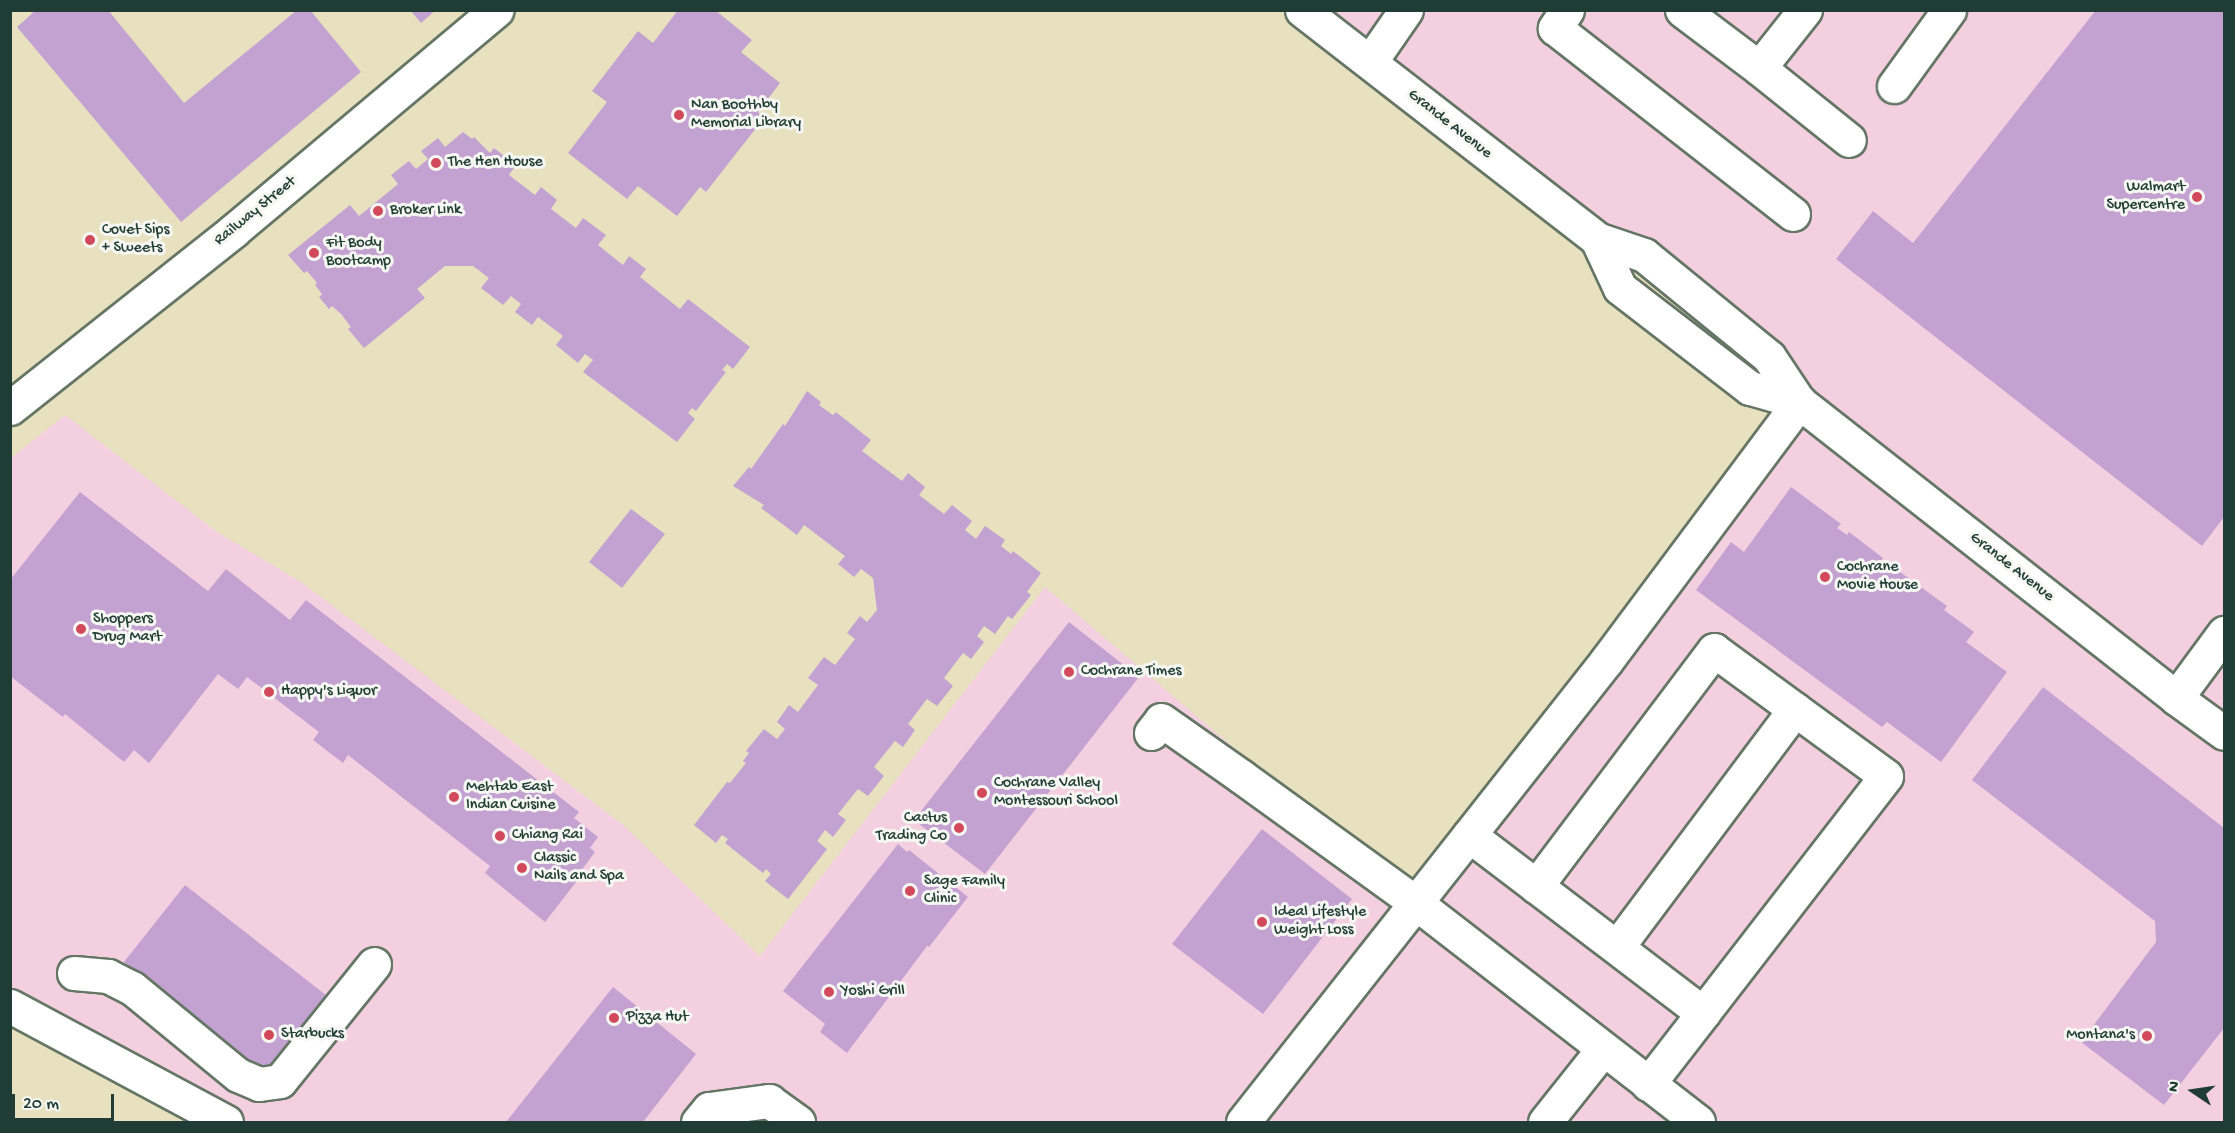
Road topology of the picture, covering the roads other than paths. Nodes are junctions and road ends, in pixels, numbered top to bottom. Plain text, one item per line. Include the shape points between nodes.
1 (496, 10) edge
2 (1302, 10) edge
3 (1406, 10) edge
4 (1567, 10) edge
5 (1805, 10) edge
6 (1949, 10) edge
7 (1686, 12) edge
8 (1370, 62) junction
9 (1759, 68) junction
10 (1894, 86) dead end
11 (1849, 140) dead end
12 (1793, 214) dead end
13 (1799, 402) junction
14 (10, 408) edge
15 (2224, 633) edge
16 (2176, 698) junction
17 (1795, 709) junction
18 (1150, 733) dead end
19 (2224, 733) edge
20 (1469, 835) junction
21 (1536, 886) junction
22 (1416, 903) junction
23 (1617, 947) junction
24 (374, 964) dead end
25 (75, 973) dead end
26 (10, 1006) edge
27 (1703, 1013) junction
28 (1603, 1049) junction
29 (1648, 1084) junction
30 (752, 1114) edge
31 (226, 1122) edge
32 (698, 1122) edge
33 (798, 1122) edge
34 (1243, 1122) edge
35 (1545, 1122) edge
36 (1698, 1122) edge

1 - 14 street, Railway Street via 233,231
2 - 8 street, Grande Avenue
3 - 8 street
4 - 12 street via 1555,28
5 - 9 street
6 - 10 street
7 - 9 street
8 - 13 street, Grande Avenue via 1597,239 1620,288 1750,388
9 - 11 street
13 - 16 street, Grande Avenue
13 - 20 street via 1614,650
15 - 16 street
16 - 19 street, Grande Avenue
17 - 21 street via 1714,650
17 - 23 street
17 - 27 street via 1886,776
18 - 22 street via 1161,720
20 - 21 street
20 - 22 street
21 - 23 street
22 - 28 street
22 - 34 street
23 - 27 street
24 - 25 street via 280,1081 259,1084 238,1075 132,988 108,976
26 - 31 street
27 - 29 street
28 - 29 street
28 - 35 street
29 - 36 street
30 - 32 street via 709,1109
30 - 33 street via 769,1101

